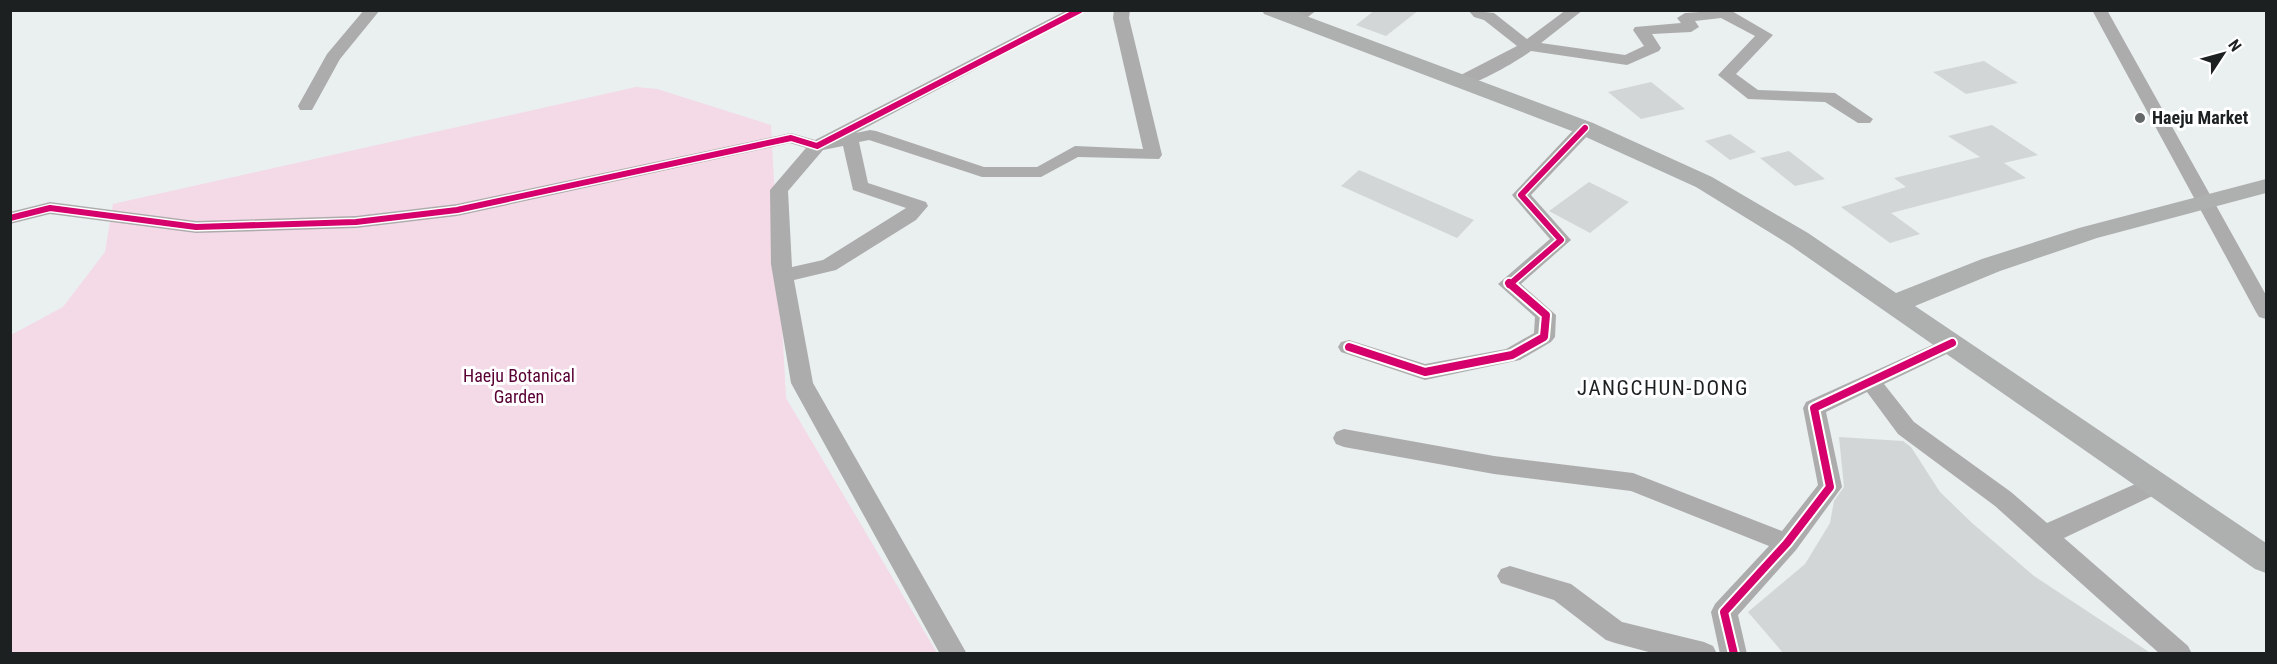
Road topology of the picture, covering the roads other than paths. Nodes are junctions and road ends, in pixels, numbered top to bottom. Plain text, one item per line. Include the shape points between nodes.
1 (373, 10) edge
2 (1080, 10) edge
3 (1122, 10) edge
4 (1271, 10) edge
5 (1475, 10) edge
6 (1576, 10) edge
7 (2099, 10) edge
8 (1721, 12) edge
9 (1303, 15) edge
10 (1527, 46) junction
11 (1461, 82) junction
12 (306, 106) dead end
13 (1864, 120) dead end
14 (1585, 128) junction
15 (850, 139) junction
16 (817, 146) junction
17 (2266, 186) edge
18 (2206, 203) junction
19 (10, 218) edge
20 (783, 276) junction
21 (1894, 304) junction
22 (2266, 312) edge
23 (1952, 343) junction
24 (1349, 347) dead end
25 (1871, 382) junction
26 (1344, 438) dead end
27 (2157, 484) junction
28 (2046, 535) junction
29 (1787, 543) junction
30 (2266, 560) edge
31 (1510, 576) dead end
32 (954, 654) edge
33 (1704, 654) edge
34 (1734, 654) edge
35 (2179, 654) edge

1 - 12 street via 333,57
2 - 16 street
3 - 15 street via 1153,155 1075,151 1041,172 982,172 870,135
4 - 9 main road
5 - 10 street via 1489,16
6 - 10 street
7 - 18 street
8 - 10 street via 1685,18 1691,27 1641,30 1653,48 1627,60
8 - 13 street via 1765,35 1726,75 1754,95 1829,97
9 - 11 main road
10 - 11 street
11 - 14 main road
14 - 21 main road via 1704,182 1748,207
14 - 24 street via 1521,195 1561,240 1508,284 1546,315 1544,337 1512,355 1425,372
15 - 16 street
15 - 20 street via 859,186 919,206 829,265
16 - 19 street via 791,138 457,210 356,222 196,227 50,208
16 - 20 street via 779,190
17 - 18 main road
18 - 21 main road via 2088,233 1991,265
18 - 22 street
20 - 32 street via 802,383
21 - 23 main road
23 - 25 street
23 - 27 main road
25 - 28 street via 1906,428
25 - 29 street via 1814,408 1830,487
26 - 29 street via 1494,465 1633,482
27 - 28 street
27 - 30 main road
28 - 35 street
29 - 34 street via 1724,612
31 - 33 street via 1563,592 1615,632

